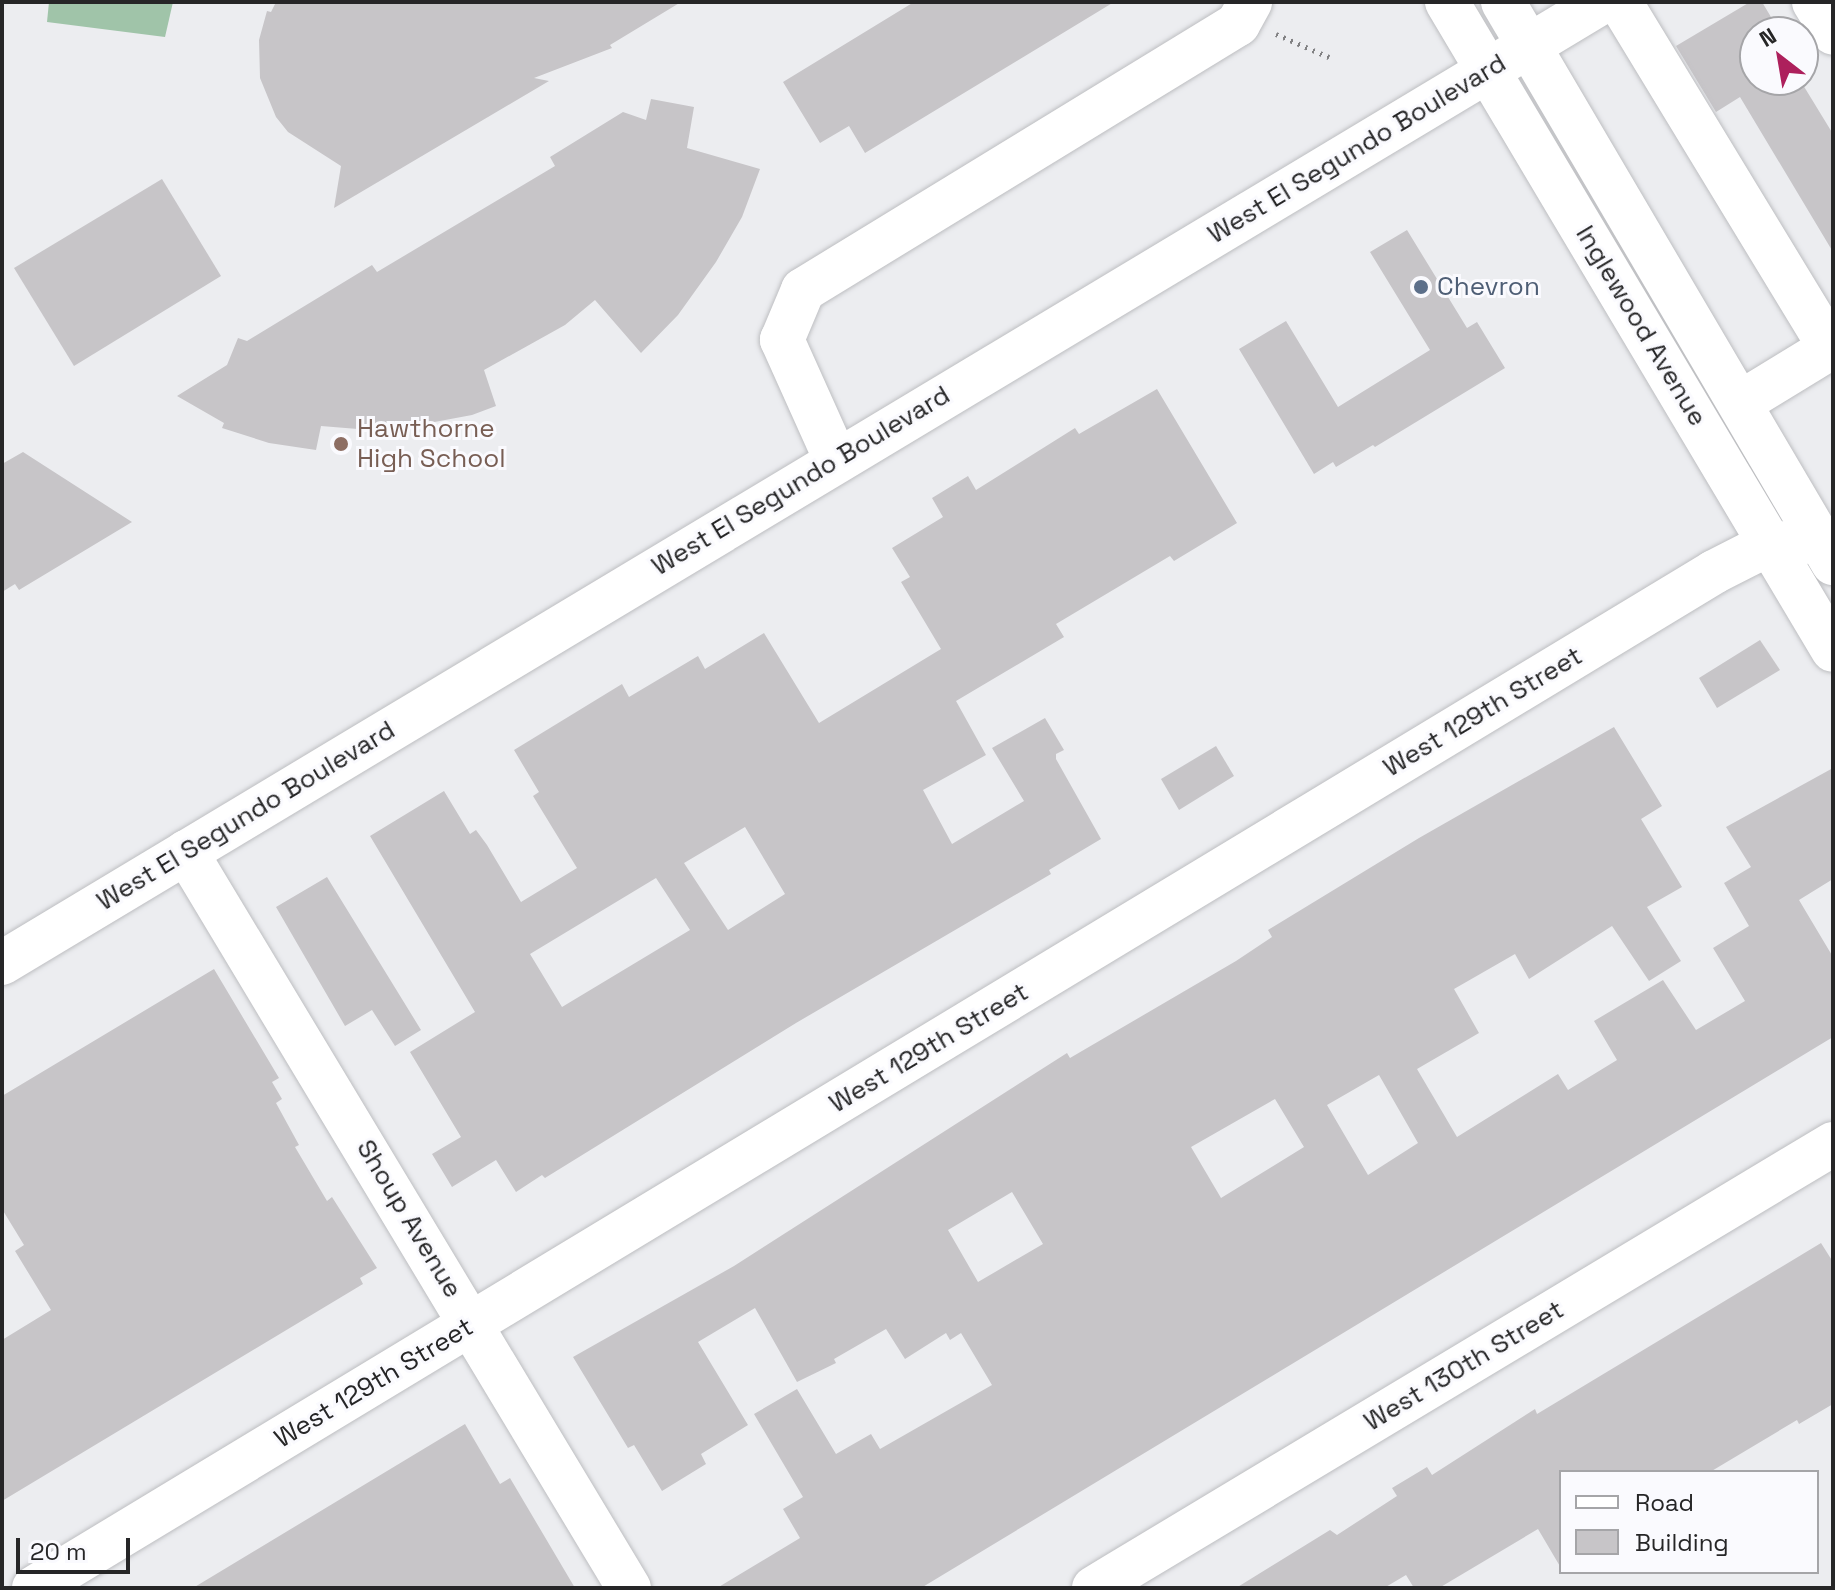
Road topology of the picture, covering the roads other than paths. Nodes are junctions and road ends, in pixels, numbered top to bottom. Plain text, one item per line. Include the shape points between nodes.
1 (1447, 2) edge
2 (1503, 2) edge
3 (1602, 2) edge
4 (1620, 2) edge
5 (1814, 2) edge
6 (1262, 17) edge
7 (1833, 33) edge
8 (1529, 46) junction
9 (1489, 70) junction
10 (1740, 403) junction
11 (836, 460) junction
12 (1769, 544) junction
13 (1829, 546) edge
14 (1833, 650) edge
15 (186, 852) junction
16 (2, 963) edge
17 (1833, 1144) edge
18 (472, 1325) junction
19 (34, 1588) edge
20 (629, 1588) edge
21 (1094, 1588) edge

1 - 9 street, Inglewood Avenue
2 - 8 street, Inglewood Avenue
3 - 8 street, West El Segundo Boulevard
4 - 10 street via 1830,348
5 - 7 street
6 - 11 street via 1238,24 803,290 782,340
8 - 9 street, West El Segundo Boulevard
8 - 10 street, Inglewood Avenue
9 - 11 street, West El Segundo Boulevard
9 - 12 street, Inglewood Avenue
10 - 13 street, Inglewood Avenue
11 - 15 street, West El Segundo Boulevard
12 - 13 street, West 129th Street
12 - 14 street, Inglewood Avenue
12 - 18 street, West 129th Street via 1700,580
15 - 16 street, West El Segundo Boulevard
15 - 18 street, Shoup Avenue
17 - 21 street, West 130th Street
18 - 19 street, West 129th Street
18 - 20 street, Shoup Avenue

